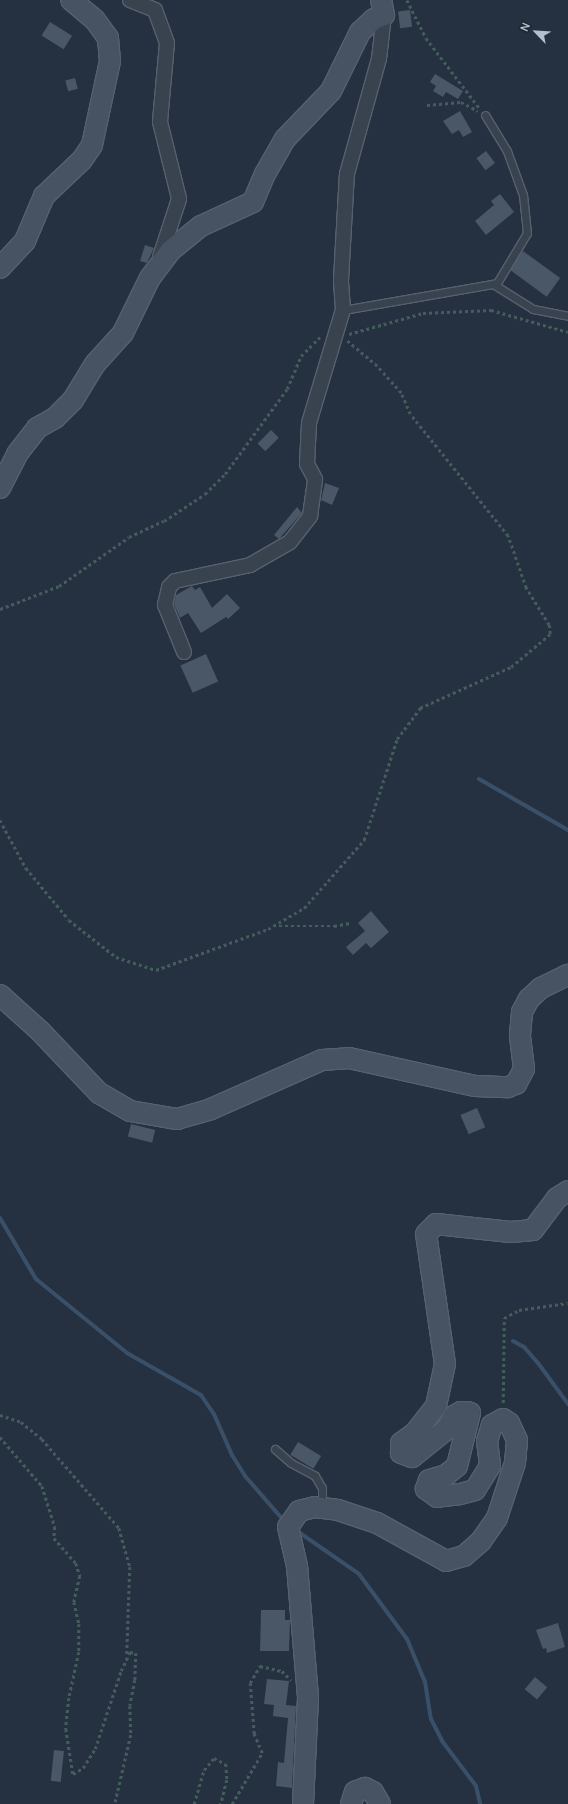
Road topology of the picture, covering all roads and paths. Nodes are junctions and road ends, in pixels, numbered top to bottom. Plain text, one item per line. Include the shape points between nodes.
1 (71, 0) edge
2 (130, 0) edge
3 (407, 0) edge
4 (383, 8) edge
5 (427, 104) dead end
6 (485, 116) junction
7 (0, 268) edge
8 (150, 278) junction
9 (493, 284) junction
10 (343, 310) junction
11 (568, 316) edge
12 (335, 330) junction
13 (568, 332) edge
14 (0, 488) edge
15 (0, 609) edge
16 (184, 652) dead end
17 (0, 820) edge
18 (350, 923) dead end
19 (273, 926) junction
20 (568, 975) edge
21 (0, 995) edge
22 (568, 1191) edge
23 (568, 1303) edge
24 (0, 1415) edge
25 (503, 1419) junction
26 (0, 1437) edge
27 (275, 1449) dead end
28 (322, 1508) junction
29 (127, 1658) junction
30 (308, 1697) junction
31 (115, 1804) edge
32 (194, 1804) edge
33 (221, 1804) edge
34 (232, 1804) edge
35 (303, 1804) edge
36 (351, 1804) edge
37 (380, 1804) edge

1 - 7 street via 95,20 108,38 110,61 92,145 82,160 44,196 25,241
2 - 8 street via 155,10 166,43 160,122 179,199 165,246
3 - 6 path via 426,38
4 - 8 street via 360,32 332,91 285,139 253,202 201,226 170,251
4 - 10 street via 379,59 347,174 341,280
5 - 6 path via 461,102
6 - 9 lane via 506,151 523,195 527,233 497,283
8 - 14 street via 123,333 95,364 73,400 55,418 38,428 17,454
9 - 10 lane
9 - 11 lane via 533,309
10 - 12 street
12 - 13 path via 350,335 423,314 491,310
12 - 15 path via 316,339 301,356 287,389 225,474 205,494 164,521 129,537 59,586
12 - 16 street via 308,424 307,464 315,479 310,516 290,542 250,565 175,581 169,587 165,605
12 - 19 path via 377,366 401,393 410,414 508,536 526,588 549,625 550,634 511,667 420,708 397,739 364,840 304,908
17 - 19 path via 26,868 69,920 116,957 156,970
18 - 19 path via 334,926
20 - 21 street via 541,988 529,999 522,1012 520,1035 524,1069 516,1084 508,1087 475,1086 348,1058 322,1060 210,1110 177,1119 130,1111 100,1094 40,1031
22 - 25 street via 557,1198 533,1230 511,1232 436,1224 426,1234 445,1364 436,1406 416,1433 401,1443 401,1453 412,1457 448,1429 454,1416 460,1412 470,1413 457,1466 446,1475 429,1480 426,1489 437,1496 475,1490 490,1466 487,1441 492,1425
23 - 25 path via 518,1310 504,1318
24 - 29 path via 21,1422 42,1439 119,1528 130,1567
25 - 28 street via 509,1423 517,1440 515,1464 497,1518 481,1541 464,1556 446,1561 377,1523 338,1510
26 - 29 path via 42,1486 55,1527 54,1538 76,1563 80,1576 74,1602 79,1624 79,1652 69,1698 66,1729 73,1774 83,1768 95,1749
27 - 28 lane via 291,1463 315,1476 322,1488
28 - 30 street via 299,1511 291,1524
29 - 31 path via 130,1652 136,1653 135,1680 130,1706 131,1735
30 - 34 path via 282,1671 260,1666 250,1683 254,1734 262,1753
30 - 35 street
32 - 33 path via 204,1770 214,1758 226,1764 227,1780
36 - 37 street via 355,1792 365,1788 373,1792

